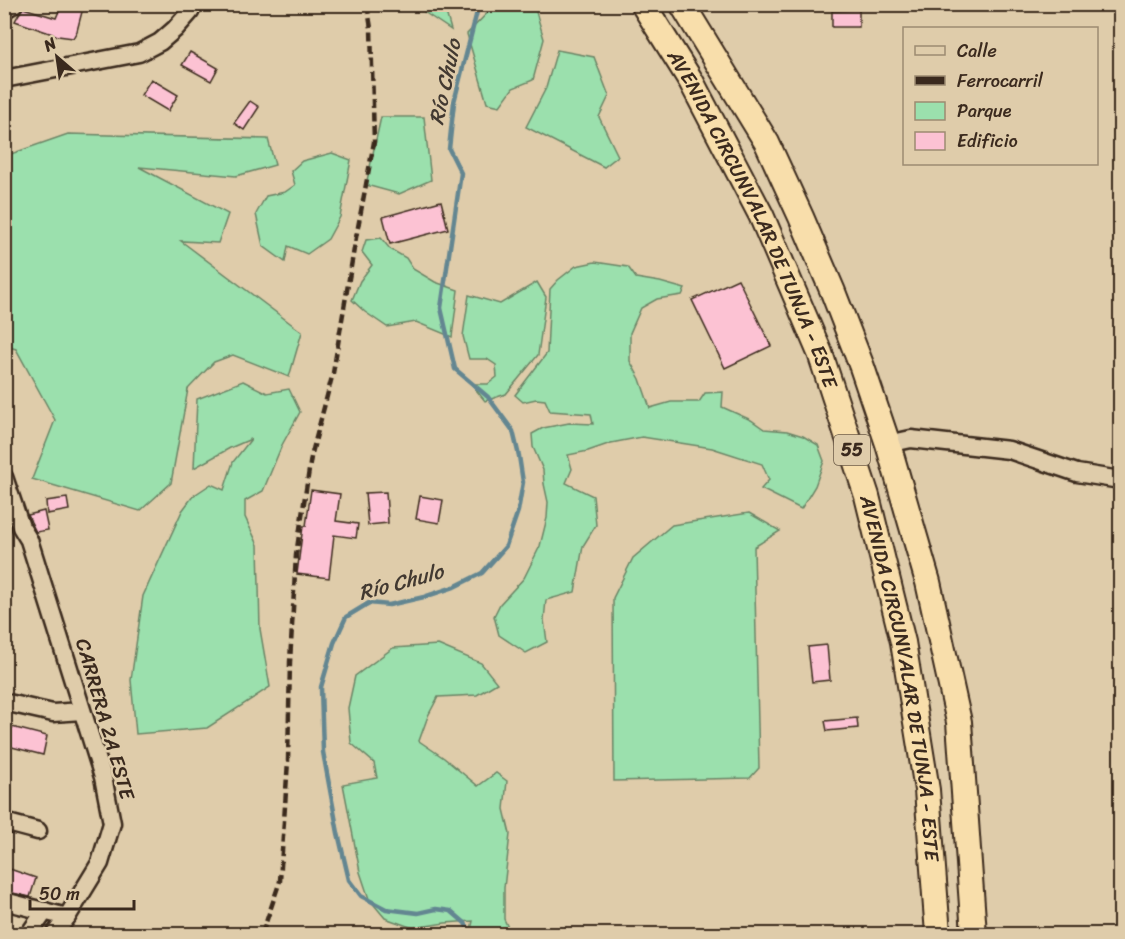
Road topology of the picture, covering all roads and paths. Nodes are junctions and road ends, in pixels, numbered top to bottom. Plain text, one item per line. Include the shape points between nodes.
1 (14, 4) edge
2 (192, 4) edge
3 (643, 4) edge
4 (682, 4) edge
5 (4, 10) edge
6 (4, 79) edge
7 (888, 444) junction
8 (4, 477) edge
9 (1120, 480) edge
10 (18, 531) edge
11 (4, 702) edge
12 (82, 711) junction
13 (4, 822) edge
14 (38, 831) dead end
15 (4, 901) edge
16 (45, 911) junction
17 (67, 917) junction
18 (29, 934) edge
19 (55, 934) edge
20 (938, 934) edge
21 (974, 934) edge

1 - 5 street
2 - 6 street via 175,29 139,53
3 - 20 highway, AVENIDA CIRCUNVALAR DE TUNJA - ESTE / 55 via 691,81 761,215 820,353 867,496 907,665 927,790
4 - 7 highway, AVENIDA CIRCUNVALAR DE TUNJA - ESTE / 55 via 767,143 833,292
7 - 9 street via 911,440 1009,450 1077,473
7 - 21 highway, AVENIDA CIRCUNVALAR DE TUNJA - ESTE / 55 via 928,582 959,722
8 - 10 street, CARRERA 2A ESTE
10 - 12 street, CARRERA 2A ESTE
11 - 12 street via 53,713
12 - 17 street, CARRERA 2A ESTE via 104,777 112,823 99,862
13 - 14 street
15 - 16 street
16 - 17 street
16 - 18 street
17 - 19 street, CARRERA 2A ESTE

